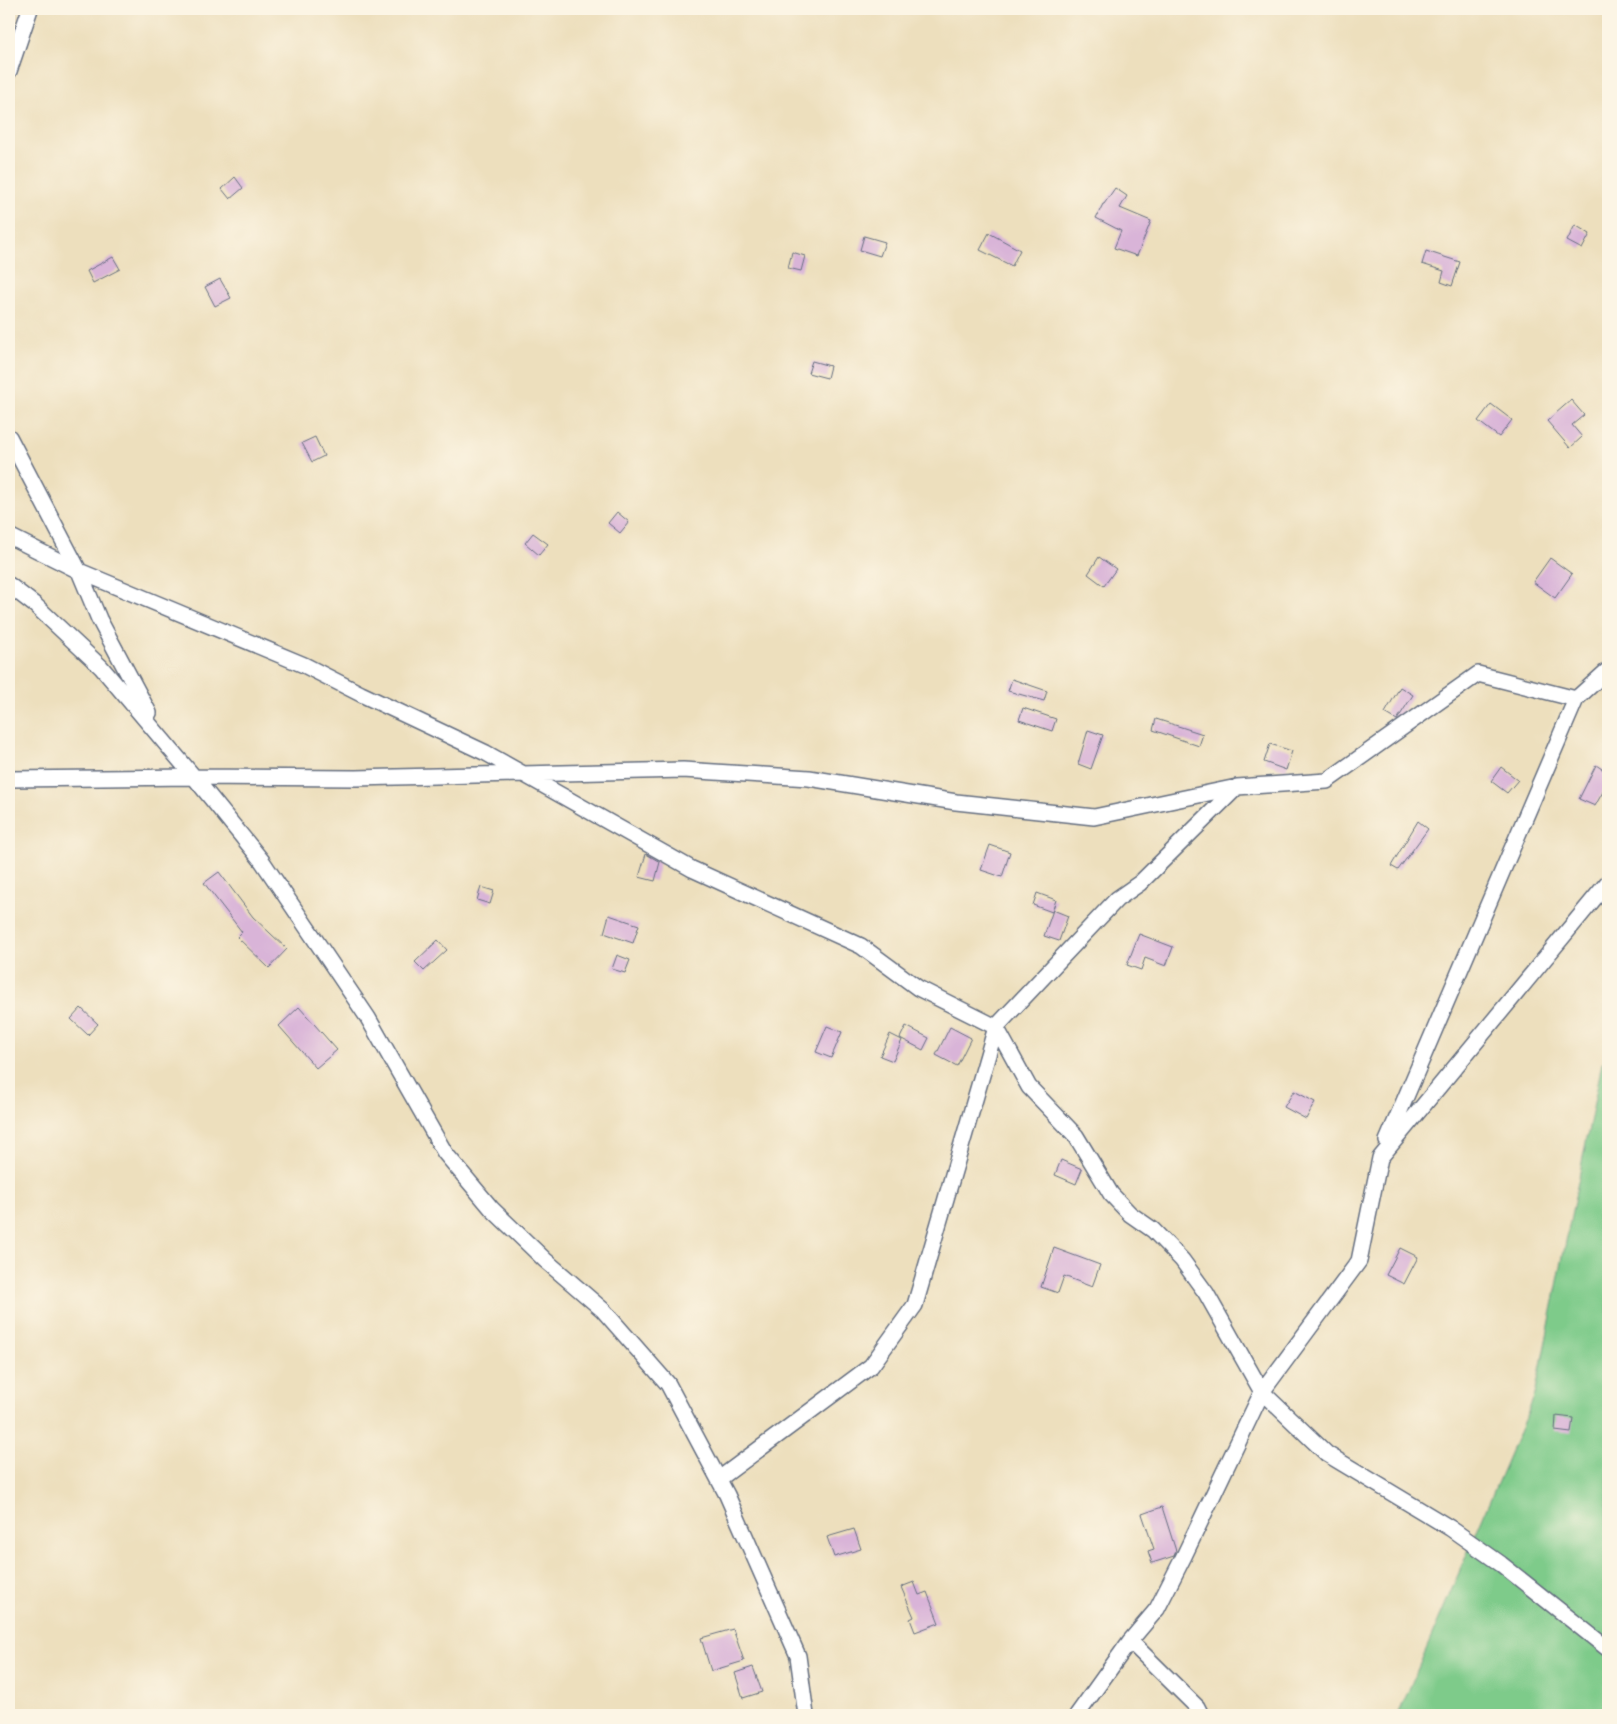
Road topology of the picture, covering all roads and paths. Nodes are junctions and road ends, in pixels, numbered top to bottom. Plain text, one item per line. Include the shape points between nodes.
1 (30, 9) edge
2 (9, 71) edge
3 (9, 437) edge
4 (9, 536) edge
5 (80, 571) junction
6 (9, 586) edge
7 (1608, 670) edge
8 (1576, 699) junction
9 (163, 739) junction
10 (524, 774) junction
11 (194, 776) junction
12 (9, 779) edge
13 (1237, 788) junction
14 (1608, 882) edge
15 (996, 1027) junction
16 (1380, 1158) junction
17 (1262, 1392) junction
18 (719, 1479) junction
19 (1130, 1641) junction
20 (1608, 1649) edge
21 (806, 1715) edge
22 (1077, 1715) edge
23 (1201, 1715) edge

1 - 2 street
3 - 5 street
4 - 5 street
5 - 9 street via 99,619
5 - 10 street via 304,665
6 - 9 street via 35,604 101,667
7 - 8 street
8 - 13 street via 1478,674 1328,781
8 - 16 street
9 - 11 street
10 - 11 street via 356,778
10 - 13 street via 682,770 809,778 956,802 1094,817
10 - 15 street via 692,869 861,946 918,988
11 - 12 street
11 - 18 street via 262,861 368,1018 445,1153 492,1208 603,1310 668,1384
13 - 15 street via 1140,883 1117,899
14 - 16 street
15 - 17 street via 1029,1087 1076,1136 1111,1194 1182,1260 1206,1293
15 - 18 street via 915,1305 871,1366
16 - 17 street via 1359,1261
17 - 19 street via 1157,1609
17 - 20 street via 1328,1454 1501,1564
18 - 21 street via 798,1656
19 - 22 street
19 - 23 street via 1197,1707

